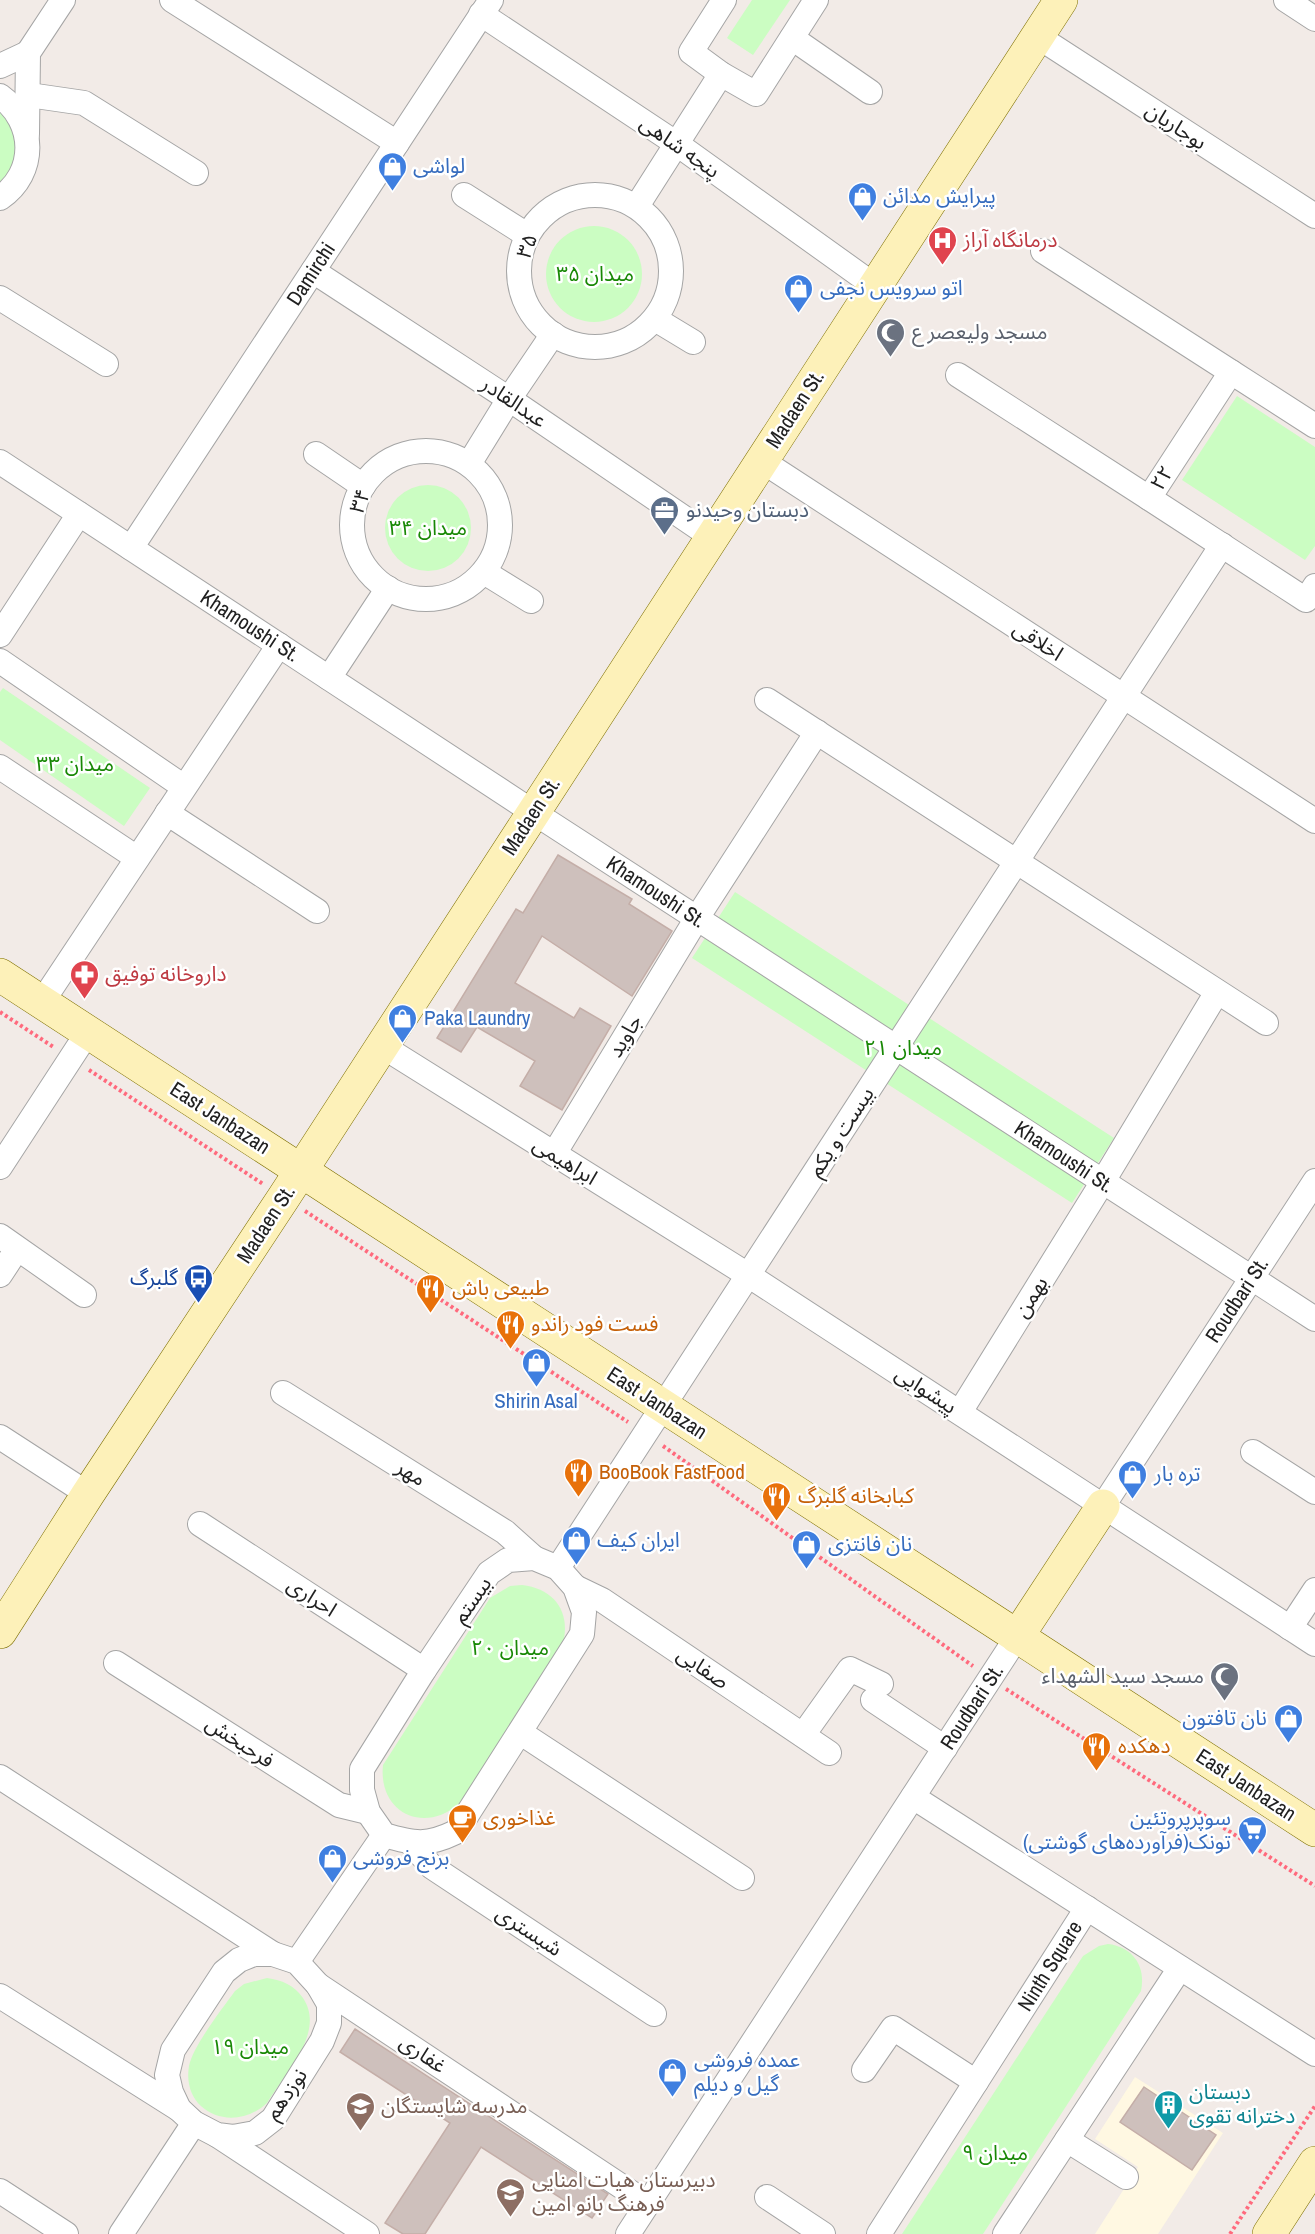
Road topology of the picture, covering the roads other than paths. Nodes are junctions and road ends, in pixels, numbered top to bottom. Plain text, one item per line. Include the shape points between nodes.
1 (63, 0) edge
2 (172, 0) edge
3 (724, 0) edge
4 (816, 0) edge
5 (1061, 0) edge
6 (1286, 0) edge
7 (486, 7) edge
8 (1315, 19) edge
9 (1037, 36) junction
10 (792, 38) junction
11 (28, 53) junction
12 (0, 66) edge
13 (721, 74) junction
14 (870, 92) dead end
15 (29, 95) junction
16 (0, 96) edge
17 (27, 134) junction
18 (397, 143) junction
19 (677, 144) junction
20 (196, 173) dead end
21 (464, 195) dead end
22 (0, 198) edge
23 (638, 206) junction
24 (1315, 216) edge
25 (527, 235) junction
26 (1043, 251) dead end
27 (313, 271) junction
28 (875, 286) junction
29 (0, 298) edge
30 (655, 319) junction
31 (553, 334) junction
32 (693, 342) dead end
33 (106, 364) dead end
34 (1231, 372) junction
35 (958, 375) dead end
36 (509, 399) junction
37 (1312, 418) edge
38 (315, 454) dead end
39 (762, 461) junction
40 (0, 462) edge
41 (469, 464) junction
42 (363, 486) junction
43 (1149, 498) junction
44 (79, 514) junction
45 (712, 537) junction
46 (1222, 545) junction
47 (132, 548) junction
48 (484, 572) junction
49 (388, 588) junction
50 (1312, 597) edge
51 (531, 601) dead end
52 (0, 635) edge
53 (279, 645) junction
54 (0, 662) edge
55 (329, 678) junction
56 (1124, 696) junction
57 (767, 700) dead end
58 (817, 732) junction
59 (0, 767) edge
60 (184, 787) junction
61 (533, 812) junction
62 (167, 813) junction
63 (1315, 820) edge
64 (137, 858) junction
65 (1017, 862) junction
66 (317, 911) dead end
67 (697, 918) junction
68 (0, 975) edge
69 (1217, 992) junction
70 (42, 1002) junction
71 (1266, 1023) dead end
72 (88, 1032) junction
73 (382, 1046) junction
74 (896, 1047) junction
75 (554, 1154) junction
76 (0, 1167) edge
77 (301, 1171) junction
78 (1315, 1181) edge
79 (1102, 1183) junction
80 (9, 1243) edge
81 (0, 1275) edge
82 (748, 1275) junction
83 (1252, 1278) junction
84 (84, 1295) dead end
85 (1315, 1319) edge
86 (283, 1393) dead end
87 (663, 1406) junction
88 (960, 1412) junction
89 (0, 1437) edge
90 (1253, 1452) dead end
91 (1315, 1492) edge
92 (88, 1494) junction
93 (1103, 1506) junction
94 (200, 1524) dead end
95 (534, 1558) junction
96 (558, 1568) junction
97 (575, 1587) junction
98 (1315, 1590) edge
99 (1290, 1628) junction
100 (0, 1632) edge
101 (1017, 1637) junction
102 (1315, 1644) edge
103 (116, 1662) dead end
104 (424, 1670) junction
105 (520, 1733) junction
106 (803, 1735) junction
107 (945, 1748) junction
108 (829, 1753) dead end
109 (0, 1777) edge
110 (913, 1797) junction
111 (368, 1812) junction
112 (1315, 1830) edge
113 (384, 1835) junction
114 (410, 1842) junction
115 (742, 1878) dead end
116 (1086, 1908) junction
117 (273, 1954) junction
118 (297, 1962) junction
119 (1180, 1968) junction
120 (318, 1985) junction
121 (0, 1996) edge
122 (654, 2014) dead end
123 (1315, 2054) edge
124 (864, 2070) dead end
125 (976, 2082) junction
126 (186, 2116) junction
127 (217, 2135) junction
128 (1067, 2140) junction
129 (1312, 2173) edge
130 (1126, 2177) dead end
131 (0, 2191) edge
132 (767, 2197) dead end
133 (648, 2204) junction
134 (59, 2232) edge
135 (121, 2234) edge
136 (367, 2234) edge
137 (628, 2234) edge
138 (823, 2234) edge
139 (879, 2234) edge
140 (1005, 2234) edge
141 (1269, 2234) edge

1 - 11 street
2 - 18 street
3 - 13 street via 691,52
4 - 10 street
5 - 9 main road, Madaen St.
6 - 8 street
7 - 18 street, Damirchi
7 - 19 street, پنجه شاهی
9 - 24 street, بوجاریان
9 - 28 main road, Madaen St.
10 - 13 street via 756,94
10 - 14 street
11 - 12 street
11 - 15 street
13 - 19 street
15 - 17 street
15 - 20 street via 84,103
16 - 17 street via 21,118
17 - 22 street via 28,155 22,174
18 - 27 street, Damirchi
19 - 23 street
19 - 28 street, پنجه شاهی
21 - 25 street
23 - 25 street, ۳۵ via 614,196 588,194 564,201 543,215
23 - 30 street, ۳۵ via 656,224 670,255 668,297
25 - 31 street, ۳۵ via 520,256 519,278 536,319
26 - 34 street
27 - 36 street, عبدالقادر
27 - 47 street, Damirchi
28 - 39 main road, Madaen St.
29 - 33 street
30 - 31 street, ۳۵ via 639,334 618,344 573,344
30 - 32 street
31 - 36 street
34 - 37 street
34 - 43 street, ۲۲
35 - 43 street
36 - 41 street
36 - 45 street, عبدالقادر
38 - 42 street
39 - 45 main road, Madaen St.
39 - 56 street, اخلاقی
40 - 44 street, Khamoushi St.
41 - 42 street, ۳۴ via 447,454 423,451 400,455 379,467
41 - 48 street, ۳۴ via 486,481 500,519 496,551
42 - 49 street, ۳۴ via 354,507 352,531 357,553 370,573
43 - 46 street, ۲۲
44 - 47 street, Khamoushi St.
44 - 52 street
45 - 61 main road, Madaen St.
46 - 50 street, ۲۲
46 - 56 street, بیست و یکم
47 - 53 street, Khamoushi St.
48 - 49 street, ۳۴ via 468,587 450,596 407,597
48 - 51 street
49 - 55 street
53 - 55 street, Khamoushi St.
53 - 60 street
54 - 60 street
55 - 61 street, Khamoushi St.
56 - 63 street, اخلاقی
56 - 65 street, بیست و یکم
57 - 58 street
58 - 65 street
58 - 67 street, جاوید
59 - 64 street
60 - 62 street
61 - 67 street, Khamoushi St.
61 - 73 main road, Madaen St.
62 - 64 street
62 - 66 street
64 - 70 street
65 - 69 street
65 - 74 street, بیست و یکم
67 - 74 street, Khamoushi St.
67 - 75 street, جاوید
68 - 70 main road, East Janbazan
69 - 71 street
69 - 79 street, بهمن
70 - 72 main road, East Janbazan
72 - 76 street
72 - 77 main road, East Janbazan
73 - 75 street, ابراهیمی
73 - 77 main road, Madaen St.
74 - 79 street, Khamoushi St.
74 - 82 street, بیست و یکم
75 - 82 street, ابراهیمی
77 - 87 main road, East Janbazan
77 - 92 main road, Madaen St.
78 - 83 street, Roudbari St.
79 - 83 street, Khamoushi St.
79 - 88 street, بهمن
80 - 81 street
80 - 84 street
82 - 87 street, بیست و یکم
82 - 88 street, پیشوایی
83 - 85 street, Khamoushi St.
83 - 93 street, Roudbari St.
86 - 95 street, مهر via 506,1532
87 - 96 street, بیست و یکم
87 - 101 main road, East Janbazan
88 - 93 street, پیشوایی
89 - 92 street
90 - 91 street
92 - 100 main road, Madaen St.
93 - 99 street, پیشوایی
93 - 101 main road, Roudbari St.
94 - 104 street, احراری
95 - 96 street
95 - 104 street, بیستم via 508,1560 489,1573
96 - 97 street
97 - 105 street via 584,1612 582,1634
97 - 106 street, صفایی via 602,1600
98 - 99 street
99 - 102 street, پیشوایی
101 - 107 street, Roudbari St.
101 - 112 main road, East Janbazan
103 - 111 street, فرحبخش via 339,1805
104 - 111 street, بیستم via 362,1770
105 - 114 street via 456,1832 436,1842
105 - 115 street
106 - 107 street via 850,1668
106 - 108 street, صفایی
107 - 110 street, Roudbari St.
109 - 117 street
110 - 116 street
110 - 133 street, Roudbari St.
111 - 113 street, بیستم
113 - 114 street
113 - 118 street
114 - 122 street, شبستری via 432,1867
116 - 119 street, Ninth Square
116 - 125 street, Ninth Square
117 - 118 street, نوزدهم
117 - 126 street, نوزدهم via 254,1954 224,1972 173,2050 167,2075 171,2092
118 - 120 street, نوزدهم
119 - 123 street, Ninth Square
119 - 128 street
120 - 127 street, نوزدهم via 328,2004 329,2023 322,2041 273,2119 255,2133
120 - 133 street, غفاری
121 - 126 street
124 - 125 street via 893,2028
125 - 139 street, Ninth Square
126 - 127 street, نوزدهم
126 - 135 street
127 - 136 street
128 - 130 street
128 - 140 street
129 - 141 main road
131 - 134 street
132 - 138 street
133 - 137 street, Roudbari St.

